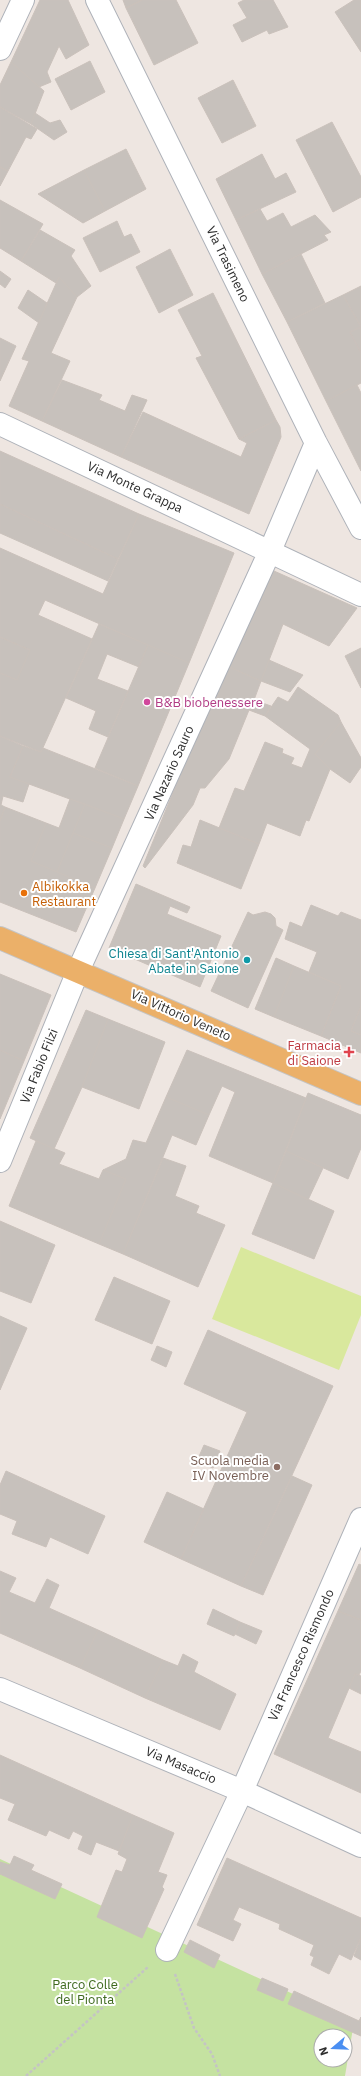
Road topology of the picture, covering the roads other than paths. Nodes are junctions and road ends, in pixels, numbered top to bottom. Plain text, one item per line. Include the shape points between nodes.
1 (23, 0) edge
2 (97, 0) edge
3 (0, 49) edge
4 (0, 424) edge
5 (316, 443) junction
6 (360, 523) edge
7 (270, 551) junction
8 (361, 595) edge
9 (0, 938) edge
10 (78, 971) junction
11 (361, 1094) edge
12 (0, 1161) edge
13 (361, 1519) edge
14 (0, 1689) edge
15 (242, 1791) junction
16 (361, 1846) edge
17 (167, 1950) road end

1 - 3 street
2 - 5 street, Via Trasimeno
4 - 7 street, Via Monte Grappa
5 - 6 street, Via Trasimeno
5 - 7 street, Via Nazario Sauro
7 - 8 street
7 - 10 street, Via Nazario Sauro
9 - 10 main road, Via Vittorio Veneto
10 - 11 main road, Via Vittorio Veneto
10 - 12 street, Via Fabio Filzi
13 - 15 street, Via Francesco Rismondo
14 - 15 street, Via Masaccio
15 - 16 street, Via Masaccio
15 - 17 street, Via Francesco Rismondo

